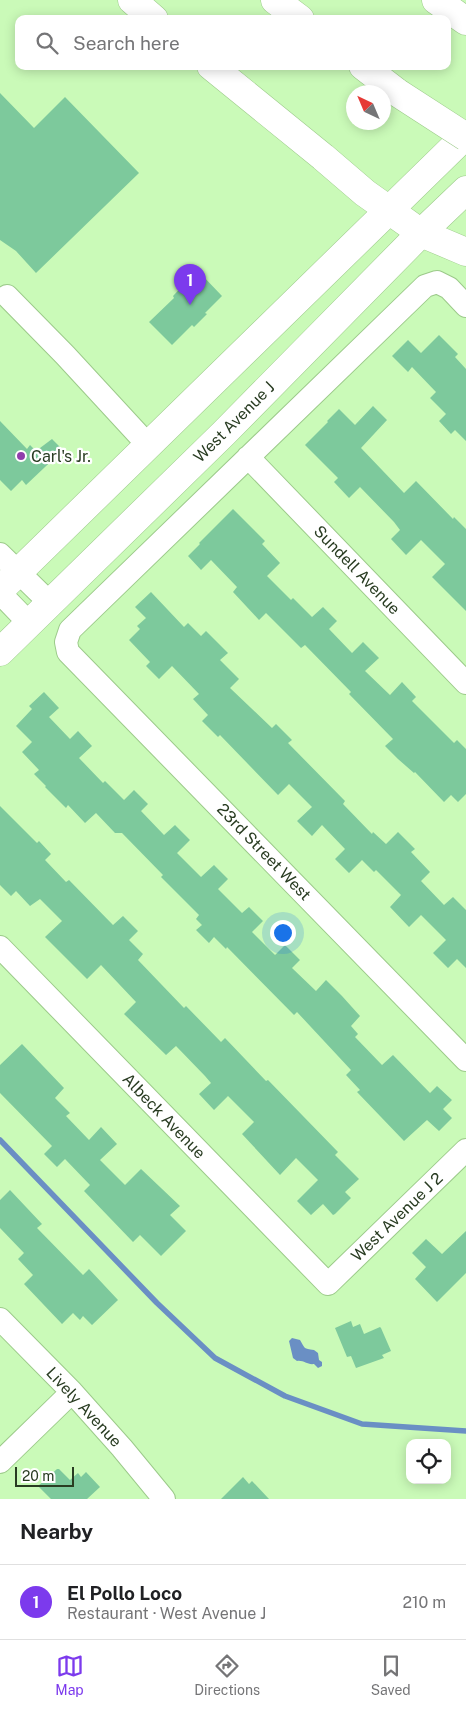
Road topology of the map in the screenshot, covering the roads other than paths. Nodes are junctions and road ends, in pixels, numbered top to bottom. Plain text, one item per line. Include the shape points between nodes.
1 (132, 0) edge
2 (275, 0) edge
3 (436, 0) edge
4 (149, 15) edge
5 (295, 15) edge
6 (466, 21) edge
7 (216, 70) edge
8 (368, 70) edge
9 (466, 136) edge
10 (466, 190) edge
11 (388, 210) junction
12 (421, 233) junction
13 (466, 252) edge
14 (7, 296) dead end
15 (466, 306) edge
16 (148, 445) junction
17 (248, 457) junction
18 (6, 572) edge
19 (0, 593) edge
20 (49, 602) junction
21 (29, 623) junction
22 (0, 652) edge
23 (466, 683) edge
24 (0, 947) edge
25 (466, 1060) edge
26 (466, 1150) edge
27 (328, 1284) joint
28 (0, 1319) edge
29 (72, 1392) junction
30 (0, 1462) edge
31 (164, 1499) edge

1 - 4 main road
2 - 5 main road
3 - 6 main road
7 - 11 main road
8 - 9 main road, bridge
9 - 11 main road
10 - 12 main road, West Avenue J
11 - 12 main road
11 - 16 main road
12 - 13 main road
12 - 20 main road, West Avenue J via 224,433
14 - 16 street
15 - 17 street via 449,288 437,282 425,286
16 - 18 main road
17 - 23 street, Sundell Avenue
17 - 25 street, 23rd Street West via 70,630 66,642 68,652
18 - 20 street
19 - 21 street
20 - 21 main road, West Avenue J
21 - 22 main road, West Avenue J
24 - 27 street, Albeck Avenue
26 - 27 street, West Avenue J 2
28 - 29 street, Lively Avenue
29 - 30 street
29 - 31 street, Lively Avenue

